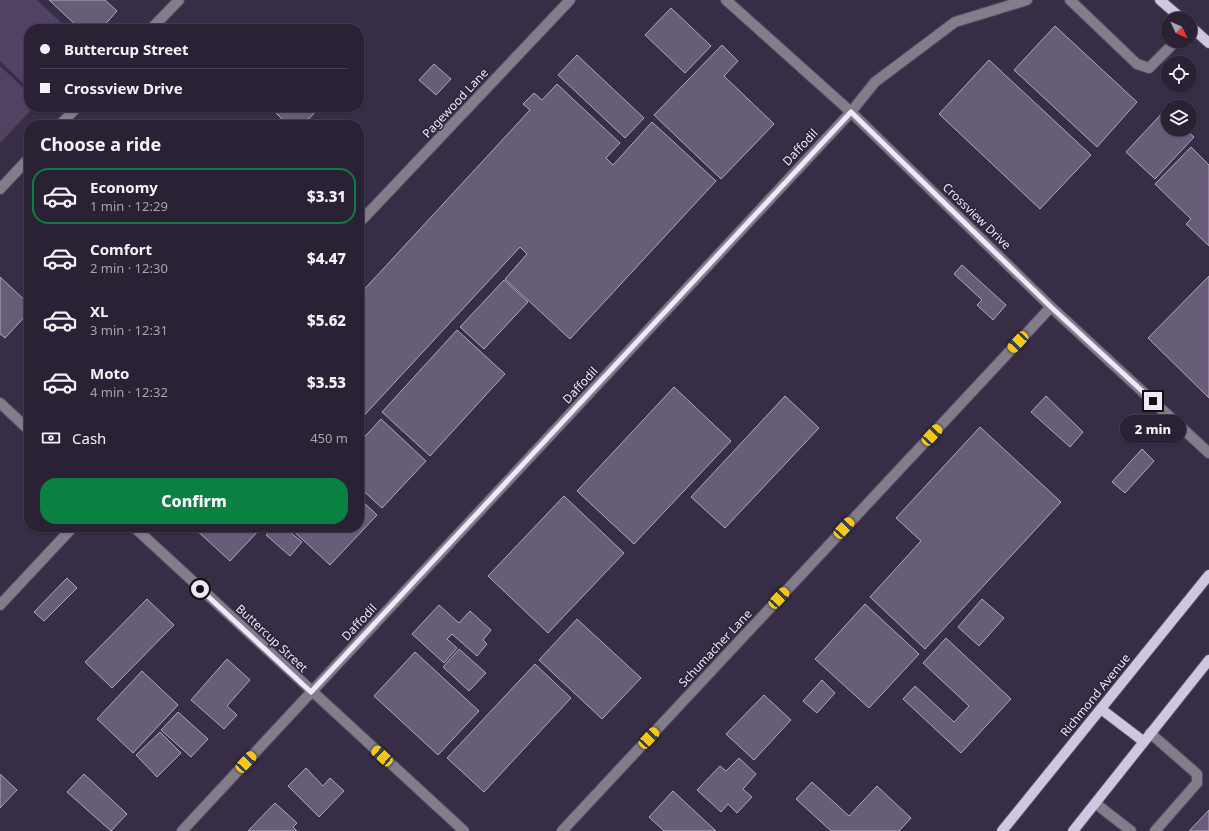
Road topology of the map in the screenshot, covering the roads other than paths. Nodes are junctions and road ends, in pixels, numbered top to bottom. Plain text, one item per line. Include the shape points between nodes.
1 (179, 0) edge
2 (570, 0) edge
3 (726, 0) edge
4 (1027, 0) edge
5 (1070, 0) edge
6 (1160, 0) edge
7 (1174, 12) edge
8 (156, 24) edge
9 (1197, 32) edge
10 (1209, 43) edge
11 (1169, 48) edge
12 (72, 112) edge
13 (851, 112) junction
14 (65, 120) edge
15 (24, 163) edge
16 (0, 189) edge
17 (364, 217) edge
18 (1051, 307) junction
19 (0, 403) edge
20 (24, 425) edge
21 (1209, 453) edge
22 (68, 532) edge
23 (139, 532) edge
24 (1209, 575) edge
25 (0, 605) edge
26 (1209, 660) edge
27 (311, 692) junction
28 (1101, 709) junction
29 (1147, 738) junction
30 (1095, 803) junction
31 (182, 831) edge
32 (464, 831) edge
33 (562, 831) edge
34 (1002, 831) edge
35 (1073, 831) edge
36 (1132, 831) edge
37 (1155, 831) edge

1 - 8 street
2 - 17 street, Pagewood Lane
3 - 13 street, Crossview Drive
4 - 13 street, Daffodil via 956,22 875,82
5 - 11 street via 1137,64 1149,68
6 - 7 main road
9 - 10 main road
12 - 14 street
13 - 18 street, Crossview Drive
13 - 27 street, Daffodil
15 - 16 street
18 - 21 street, Crossview Drive
18 - 33 street, Schumacher Lane
19 - 20 street
22 - 25 street
23 - 27 street, Buttercup Street
24 - 28 main road, Richmond Avenue
26 - 29 main road
27 - 31 street, Daffodil
27 - 32 street, Buttercup Street
28 - 29 main road
28 - 34 main road, Richmond Avenue
29 - 30 main road
29 - 37 street via 1197,774 1197,782
30 - 35 main road
30 - 36 street

